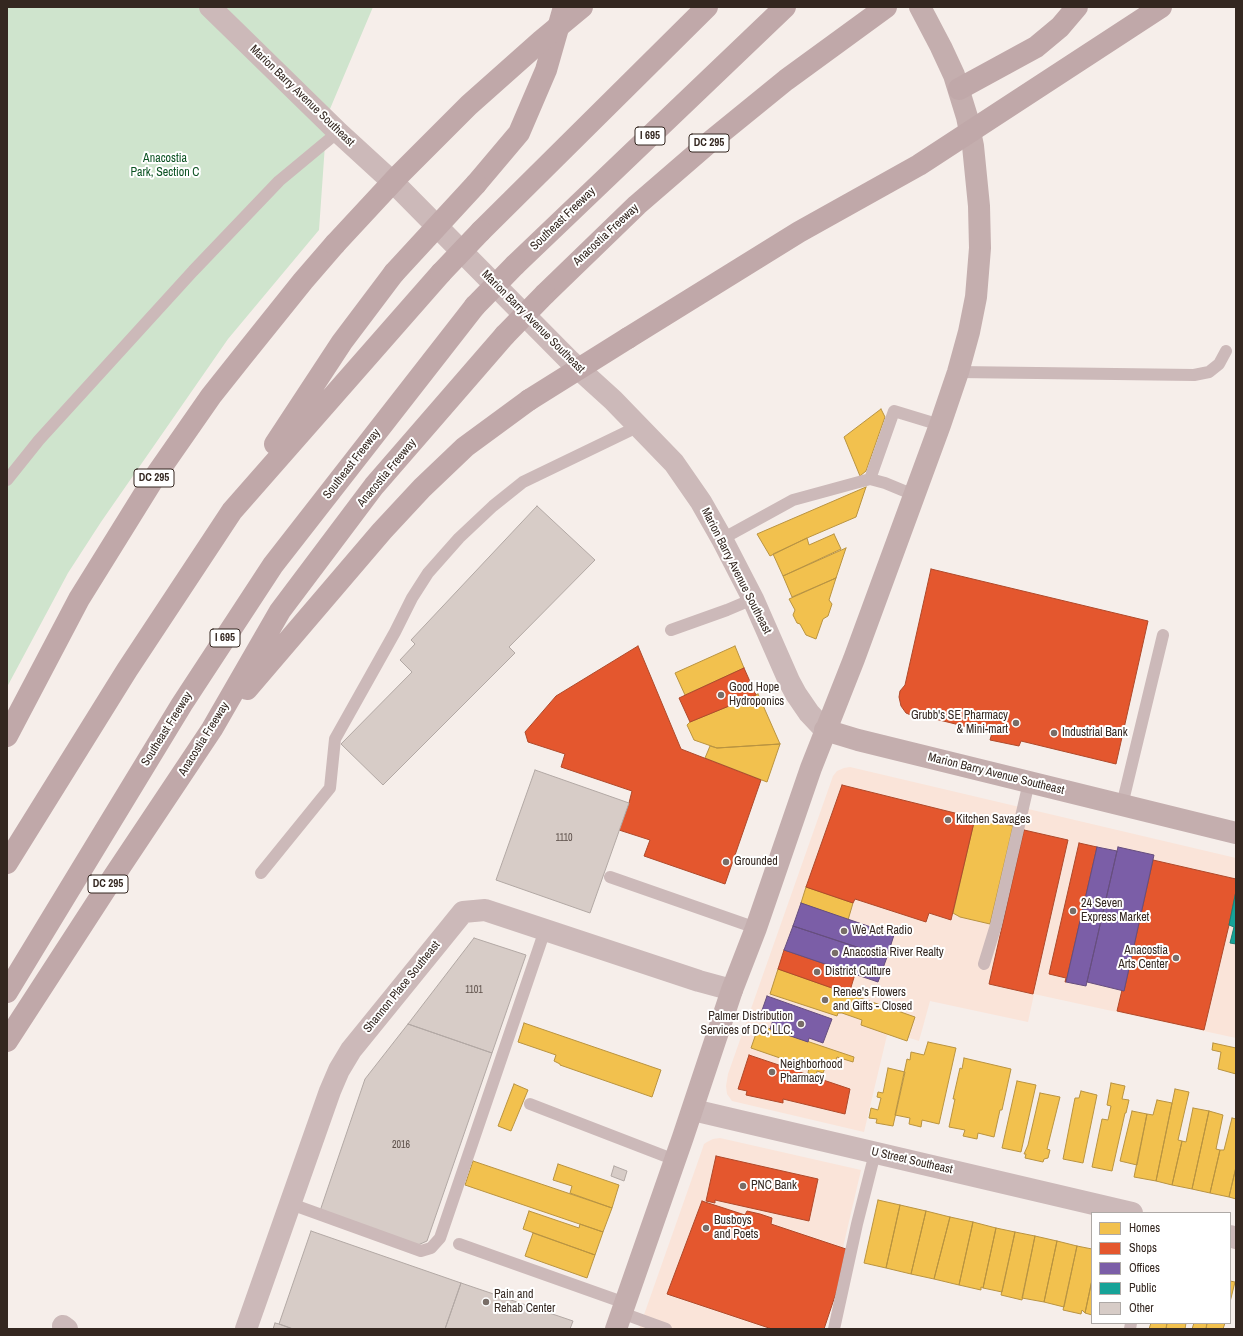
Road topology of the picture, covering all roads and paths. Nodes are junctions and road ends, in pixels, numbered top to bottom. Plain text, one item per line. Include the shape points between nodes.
1 (210, 7) edge
2 (564, 7) edge
3 (582, 7) edge
4 (707, 7) edge
5 (785, 7) edge
6 (886, 7) edge
7 (920, 7) edge
8 (1077, 7) edge
9 (1161, 7) edge
10 (959, 90) junction
11 (970, 131) junction
12 (338, 132) junction
13 (1226, 351) dead end
14 (958, 372) junction
15 (940, 425) junction
16 (639, 426) junction
17 (870, 479) junction
18 (7, 480) edge
19 (914, 495) junction
20 (232, 511) junction
21 (722, 539) junction
22 (753, 599) junction
23 (671, 630) dead end
24 (1163, 635) dead end
25 (212, 729) junction
26 (825, 730) junction
27 (7, 736) edge
28 (1029, 782) junction
29 (1122, 805) junction
30 (1236, 833) edge
31 (7, 862) edge
32 (261, 874) dead end
33 (610, 877) dead end
34 (756, 928) junction
35 (545, 930) junction
36 (984, 964) dead end
37 (732, 990) junction
38 (7, 992) edge
39 (7, 1041) edge
40 (530, 1104) dead end
41 (693, 1110) junction
42 (875, 1153) junction
43 (675, 1160) junction
44 (291, 1204) junction
45 (1128, 1212) edge
46 (459, 1244) dead end
47 (621, 1315) edge
48 (246, 1329) edge
49 (666, 1329) edge
50 (834, 1329) edge

1 - 12 street, Marion Barry Avenue Southeast
2 - 20 highway, bridge via 546,70 519,133 476,184 394,272 342,342
3 - 27 highway, DC 295, bridge via 469,105 400,174 302,281 237,362 156,475 79,599
4 - 20 highway, bridge via 441,272
5 - 38 highway, Southeast Freeway / I 695, bridge via 515,264 475,306 273,565 182,704
6 - 25 highway, Anacostia Freeway / DC 295, bridge via 786,80 711,141 637,205 505,335 374,486 280,611
7 - 10 main road
8 - 10 highway via 1060,27 1036,47
9 - 11 highway
10 - 11 main road
11 - 14 main road via 979,206 980,248 976,297
11 - 25 highway, bridge via 919,165 799,232 628,338 529,400 465,447 382,531
12 - 16 street, Marion Barry Avenue Southeast via 398,186 570,361
12 - 18 lane via 279,181 193,271 38,440
13 - 14 lane via 1219,364 1208,372 1194,375
14 - 15 main road
15 - 17 lane via 894,411
15 - 19 main road
16 - 21 street, Marion Barry Avenue Southeast via 674,463 701,502
16 - 32 lane via 523,482 471,527 428,573 335,739 330,788
17 - 19 lane
17 - 21 lane via 793,500
19 - 26 main road
20 - 31 highway via 127,670
21 - 22 street, Marion Barry Avenue Southeast
22 - 23 lane
22 - 26 street, Marion Barry Avenue Southeast via 789,681 805,709
24 - 29 lane
25 - 39 highway, Anacostia Freeway / DC 295
26 - 28 main road, Marion Barry Avenue Southeast
26 - 34 main road
28 - 29 main road, Marion Barry Avenue Southeast
28 - 36 lane via 996,925
29 - 30 main road, Marion Barry Avenue Southeast
33 - 34 lane
34 - 37 main road
35 - 37 street, Shannon Place Southeast
35 - 44 street, Shannon Place Southeast via 486,910 463,912 351,1050 339,1070
35 - 44 lane via 440,1238 431,1248 421,1251
37 - 41 main road
40 - 43 lane
41 - 42 street, U Street Southeast
41 - 43 main road
42 - 45 street, U Street Southeast
42 - 50 lane via 856,1224
43 - 47 main road
44 - 48 street, Shannon Place Southeast
46 - 47 lane
47 - 49 lane

